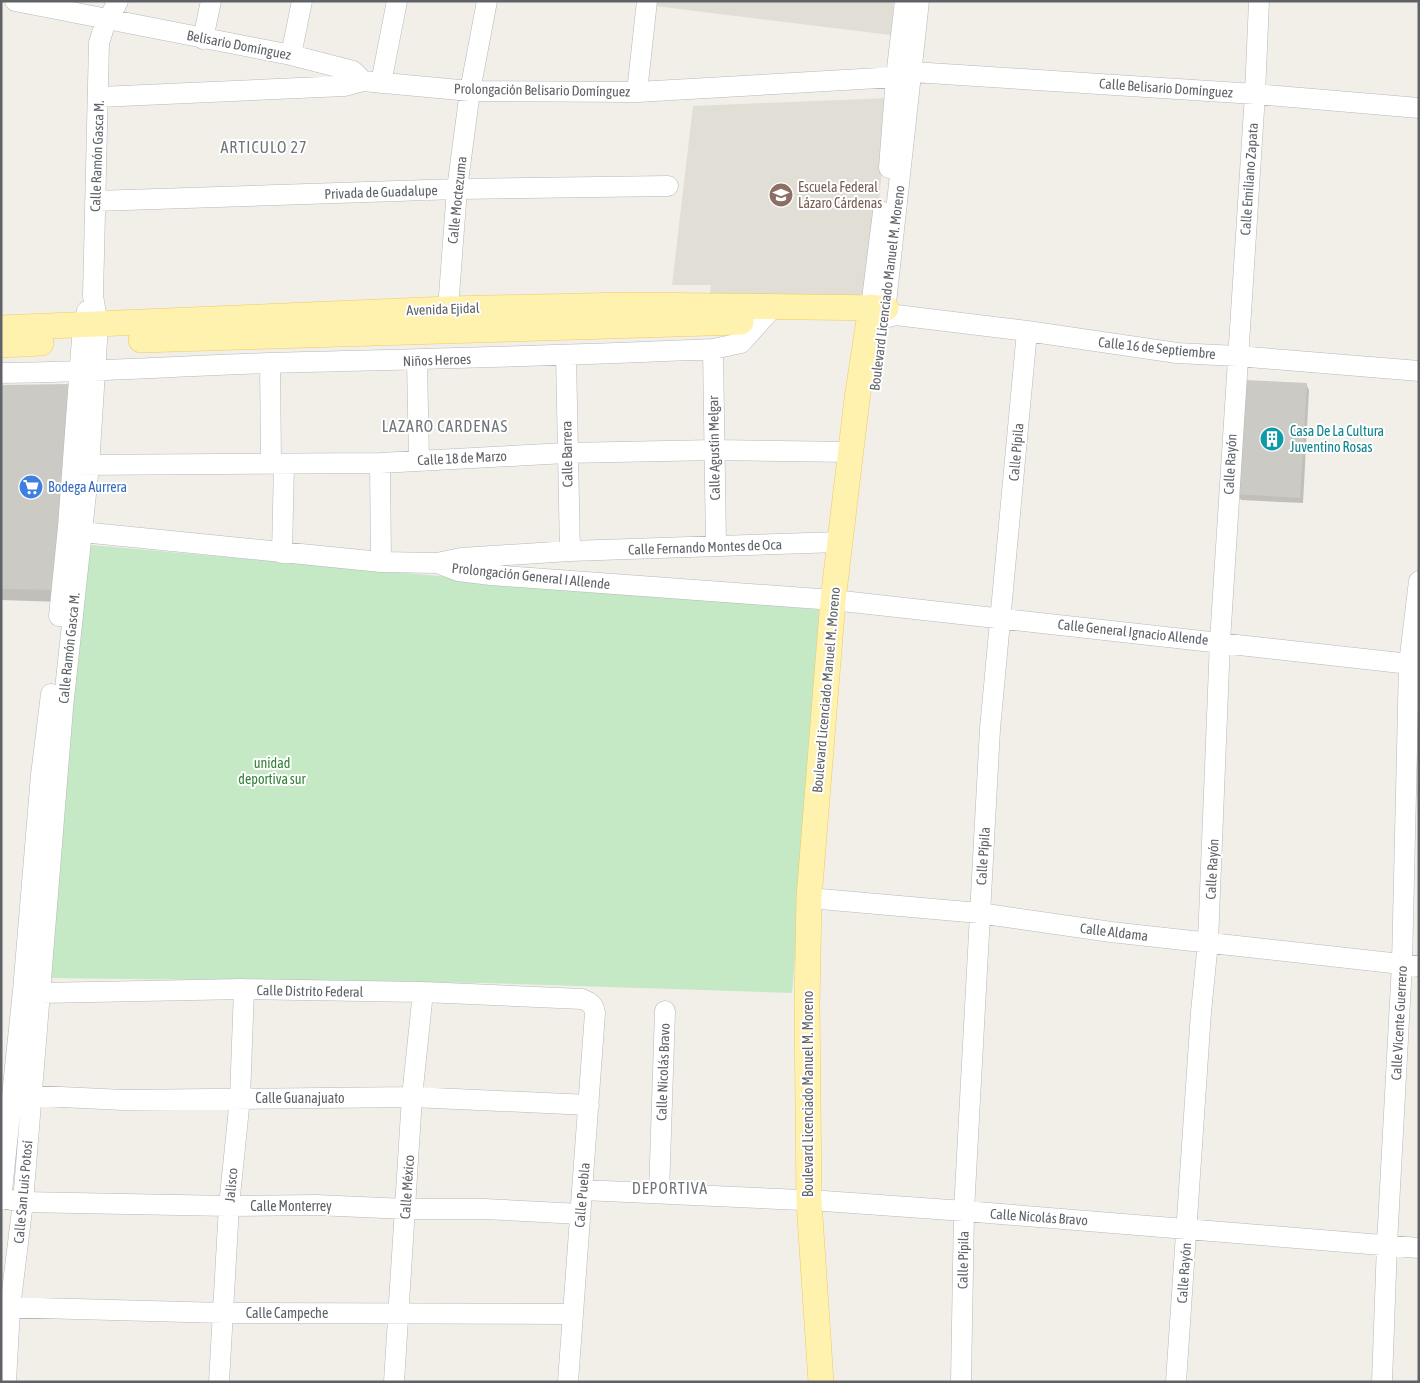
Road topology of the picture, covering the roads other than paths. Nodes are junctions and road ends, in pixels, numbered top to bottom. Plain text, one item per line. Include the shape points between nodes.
1 (118, 1) edge
2 (211, 1) edge
3 (302, 1) edge
4 (397, 1) edge
5 (488, 1) edge
6 (647, 1) edge
7 (905, 1) edge
8 (919, 1) edge
9 (1259, 1) edge
10 (22, 2) edge
11 (110, 20) junction
12 (204, 39) junction
13 (291, 55) junction
14 (904, 75) junction
15 (372, 82) junction
16 (470, 91) junction
17 (637, 92) junction
18 (1255, 94) junction
19 (99, 97) junction
20 (1419, 108) edge
21 (668, 186) dead end
22 (457, 189) junction
23 (95, 201) junction
24 (448, 309) junction
25 (768, 313) junction
26 (882, 313) junction
27 (1, 328) edge
28 (1027, 331) junction
29 (91, 333) junction
30 (1, 345) edge
31 (713, 349) junction
32 (566, 356) junction
33 (1237, 356) junction
34 (417, 361) junction
35 (270, 363) junction
36 (1419, 371) edge
37 (88, 372) junction
38 (1, 373) edge
39 (715, 450) junction
40 (850, 452) junction
41 (566, 453) junction
42 (419, 460) junction
43 (278, 463) junction
44 (380, 463) junction
45 (81, 466) junction
46 (75, 530) junction
47 (840, 542) junction
48 (716, 546) junction
49 (570, 551) junction
50 (282, 553) junction
51 (381, 562) junction
52 (437, 563) junction
53 (1419, 581) edge
54 (840, 602) junction
55 (1000, 617) junction
56 (1220, 641) junction
57 (1414, 664) edge
58 (817, 898) junction
59 (979, 913) junction
60 (1208, 942) junction
61 (1411, 965) edge
62 (244, 989) junction
63 (423, 992) junction
64 (34, 995) junction
65 (594, 1007) joint
66 (665, 1011) dead end
67 (21, 1095) junction
68 (240, 1098) junction
69 (412, 1098) junction
70 (589, 1104) junction
71 (583, 1190) junction
72 (659, 1193) junction
73 (1, 1200) edge
74 (23, 1202) junction
75 (816, 1202) junction
76 (229, 1206) junction
77 (406, 1209) junction
78 (964, 1211) junction
79 (580, 1214) junction
80 (1187, 1228) junction
81 (1387, 1244) junction
82 (1419, 1248) edge
83 (6, 1307) edge
84 (224, 1313) junction
85 (399, 1314) junction
86 (572, 1314) junction
87 (6, 1382) edge
88 (219, 1382) edge
89 (394, 1382) edge
90 (568, 1382) edge
91 (821, 1382) edge
92 (834, 1382) edge
93 (961, 1382) edge
94 (1176, 1382) edge
95 (1382, 1382) edge

1 - 11 street, Calle Ramón Gasca M.
2 - 12 street
3 - 13 street
4 - 15 street
5 - 16 street, Calle Moctezuma
6 - 17 street
7 - 14 street, Boulevard Licenciado Manuel M. Moreno
8 - 14 street, Boulevard Licenciado Manuel M. Moreno
9 - 18 street, Calle Emiliano Zapata
10 - 11 street, Belisario Domínguez
11 - 12 street, Belisario Domínguez
11 - 19 street, Calle Ramón Gasca M. via 99,42
12 - 13 street, Belisario Domínguez
13 - 15 street, Belisario Domínguez via 353,71
14 - 17 street, Prolongación Belisario Domínguez
14 - 18 street, Calle Belisario Domínguez
14 - 26 street, Boulevard Licenciado Manuel M. Moreno
15 - 16 street, Prolongación Belisario Domínguez
15 - 19 street, Prolongación Belisario Domínguez
16 - 17 street, Prolongación Belisario Domínguez
16 - 22 street, Calle Moctezuma
18 - 20 street, Calle Belisario Domínguez
18 - 33 street, Calle Emiliano Zapata
19 - 23 street, Calle Ramón Gasca M.
21 - 22 street, Privada de Guadalupe
22 - 23 street, Privada de Guadalupe
22 - 24 street, Calle Moctezuma
23 - 29 street, Calle Ramón Gasca M.
24 - 25 main road, Avenida Ejidal
24 - 29 main road, Avenida Ejidal
25 - 26 main road, Avenida Ejidal
25 - 29 main road, Avenida Ejidal
25 - 31 street, Niños Heroes via 741,343
26 - 28 street, Calle 16 de Septiembre
26 - 40 main road, Boulevard Licenciado Manuel M. Moreno
26 - 54 main road, Boulevard Licenciado Manuel M. Moreno
27 - 29 main road, Avenida Ejidal
28 - 33 street, Calle 16 de Septiembre via 1177,353
28 - 55 street, Calle Pípila
29 - 30 main road, Avenida Ejidal
29 - 37 street, Calle Ramón Gasca M.
31 - 32 street, Niños Heroes
31 - 39 street, Calle Agustín Melgar
32 - 34 street, Niños Heroes
32 - 41 street, Calle Barrera
33 - 36 street, Calle 16 de Septiembre
33 - 56 street, Calle Rayón
34 - 35 street, Niños Heroes
34 - 42 street
35 - 37 street, Niños Heroes
35 - 43 street
37 - 38 street, Niños Heroes
37 - 45 street, Calle Ramón Gasca M.
39 - 40 street, Calle 18 de Marzo
39 - 41 street, Calle 18 de Marzo
39 - 48 street, Calle Agustín Melgar
40 - 47 main road, Boulevard Licenciado Manuel M. Moreno
41 - 42 street, Calle 18 de Marzo
41 - 49 street, Calle Barrera
42 - 44 street, Calle 18 de Marzo
43 - 44 street, Calle 18 de Marzo
43 - 45 street, Calle 18 de Marzo
43 - 50 street
44 - 51 street
45 - 46 street, Calle Ramón Gasca M.
46 - 50 street, Prolongación General I Allende
46 - 64 street, Calle Ramón Gasca M. via 56,706
47 - 48 street, Calle Fernando Montes de Oca
47 - 54 main road, Boulevard Licenciado Manuel M. Moreno
48 - 49 street, Calle Fernando Montes de Oca
49 - 52 street, Calle Fernando Montes de Oca via 461,558
50 - 51 street, Prolongación General I Allende
51 - 52 street, Prolongación General I Allende
52 - 54 street, Prolongación General I Allende via 458,571
53 - 57 street, Calle Vicente Guerrero
54 - 55 street, Calle General Ignacio Allende
54 - 58 main road, Boulevard Licenciado Manuel M. Moreno via 830,792
55 - 56 street, Calle General Ignacio Allende
55 - 59 street, Calle Pípila
56 - 57 street, Calle General Ignacio Allende
56 - 60 street, Calle Rayón
57 - 61 street, Calle Vicente Guerrero
58 - 59 street, Calle Aldama
58 - 75 main road, Boulevard Licenciado Manuel M. Moreno via 821,954
59 - 60 street, Calle Aldama
59 - 78 street, Calle Pípila
60 - 61 street, Calle Aldama
60 - 80 street, Calle Rayón
61 - 81 street, Calle Vicente Guerrero
62 - 63 street, Calle Distrito Federal
62 - 64 street, Calle Distrito Federal
62 - 68 street, Jalisco
63 - 65 street, Calle Distrito Federal via 582,999
63 - 69 street, Calle México
64 - 67 street, Calle San Luis Potosí
65 - 70 street, Calle Puebla
66 - 72 street, Calle Nicolás Bravo
67 - 68 street, Calle Guanajuato via 124,1100
67 - 73 street, Calle San Luis Potosí
67 - 74 street, Calle San Luis Potosí
68 - 69 street, Calle Guanajuato
68 - 76 street, Jalisco
69 - 70 street, Calle Guanajuato
69 - 77 street, Calle México
70 - 71 street, Calle Puebla
71 - 72 street, Calle Nicolás Bravo
71 - 79 street, Calle Puebla
72 - 75 street, Calle Nicolás Bravo
73 - 74 street, Calle Monterrey
74 - 76 street, Calle Monterrey
74 - 83 street, Calle San Luis Potosí
75 - 78 street, Calle Nicolás Bravo
75 - 91 main road, Boulevard Licenciado Manuel M. Moreno
75 - 92 main road, Boulevard Licenciado Manuel M. Moreno
76 - 77 street, Calle Monterrey
76 - 84 street, Jalisco
77 - 79 street, Calle Monterrey
77 - 85 street, Calle México
78 - 80 street, Calle Nicolás Bravo
78 - 93 street, Calle Pípila
79 - 86 street, Calle Puebla
80 - 81 street, Calle Nicolás Bravo
80 - 94 street, Calle Rayón
81 - 82 street, Calle Nicolás Bravo
81 - 95 street, Calle Vicente Guerrero
83 - 84 street, Calle Campeche
83 - 87 street, Calle San Luis Potosí
84 - 85 street, Calle Campeche
84 - 88 street, Jalisco
85 - 86 street, Calle Campeche
85 - 89 street, Calle México
86 - 90 street, Calle Puebla

